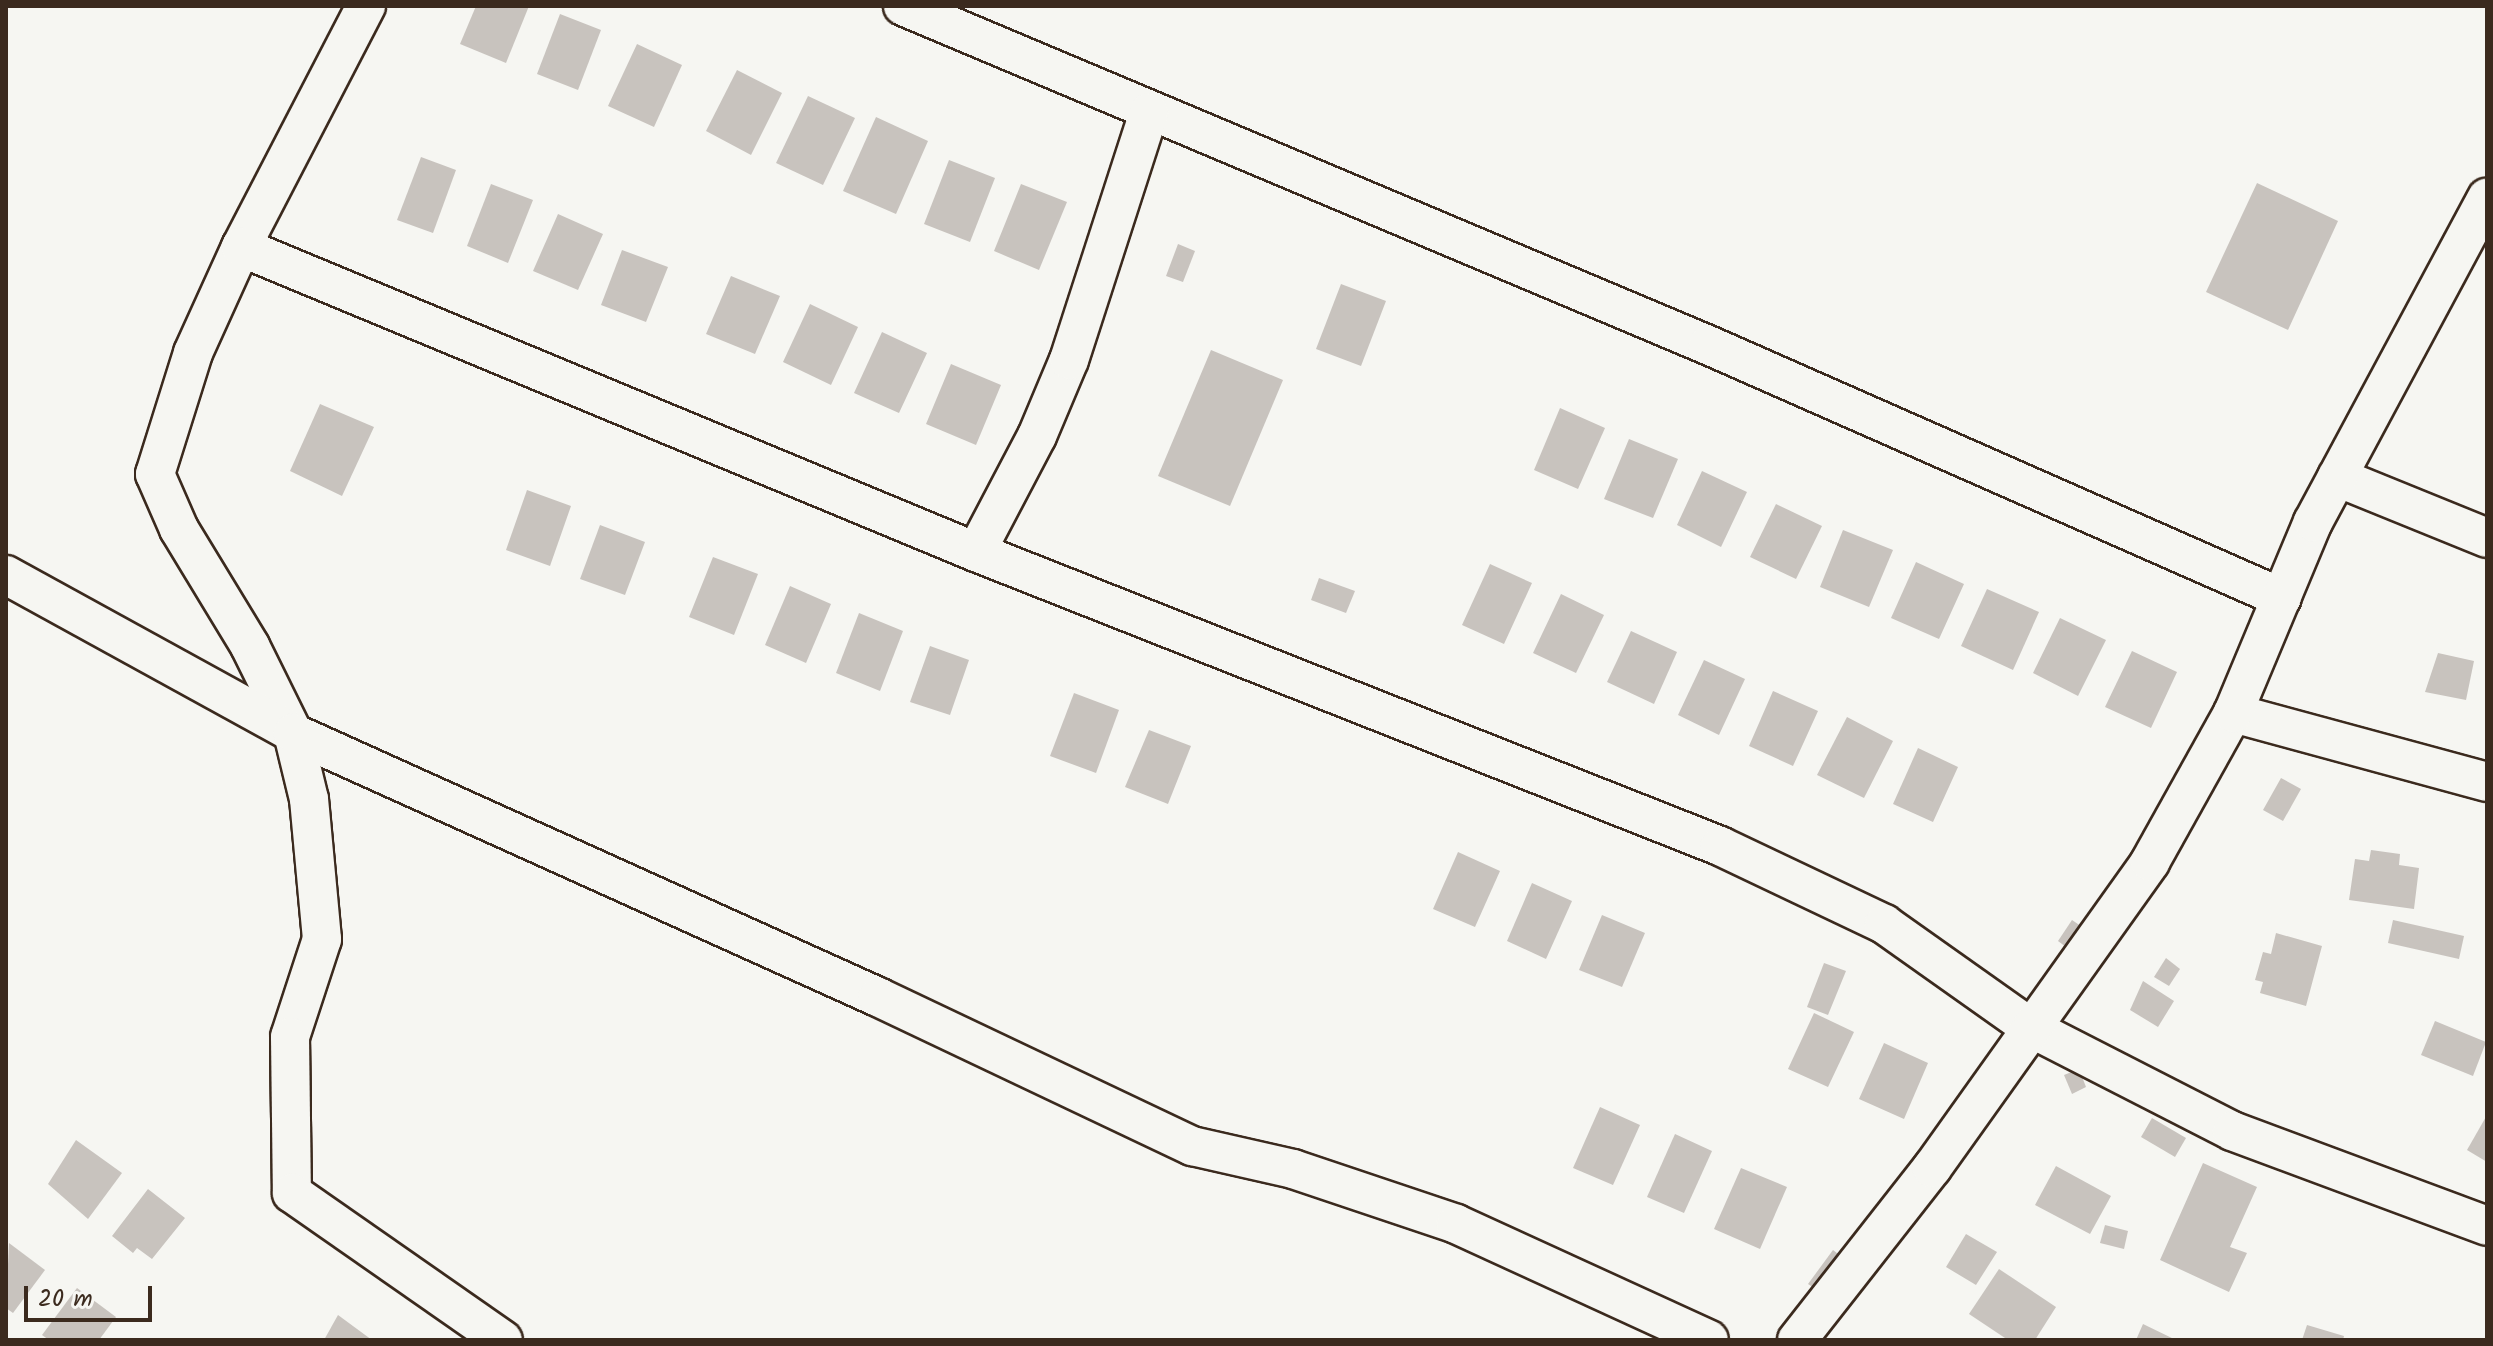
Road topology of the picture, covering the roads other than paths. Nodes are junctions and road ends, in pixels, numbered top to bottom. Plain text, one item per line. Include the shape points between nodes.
1 (366, 6) edge
2 (903, 6) edge
3 (1149, 113) junction
4 (2487, 198) edge
5 (241, 247) junction
6 (2337, 477) junction
7 (2487, 538) edge
8 (976, 552) junction
9 (6, 575) edge
10 (2282, 598) junction
11 (2233, 713) junction
12 (293, 733) junction
13 (2487, 782) edge
14 (2031, 1028) junction
15 (2487, 1226) edge
16 (1809, 1337) edge
17 (503, 1340) edge
18 (1709, 1340) edge

1 - 5 street
2 - 3 street
3 - 8 street via 1069,360 1037,436
3 - 10 street via 1708,345
4 - 6 street
5 - 8 street
5 - 12 street via 193,353 155,474 179,529 250,646
6 - 7 street
6 - 10 street
8 - 14 street via 1720,846 1884,924
9 - 12 street
10 - 11 street
11 - 13 street
11 - 14 street via 2150,862
12 - 17 street via 309,799 322,939 290,1037 292,1193
12 - 18 street via 878,997 1192,1146 1293,1169 1456,1224
14 - 15 street via 2232,1131
14 - 16 street

